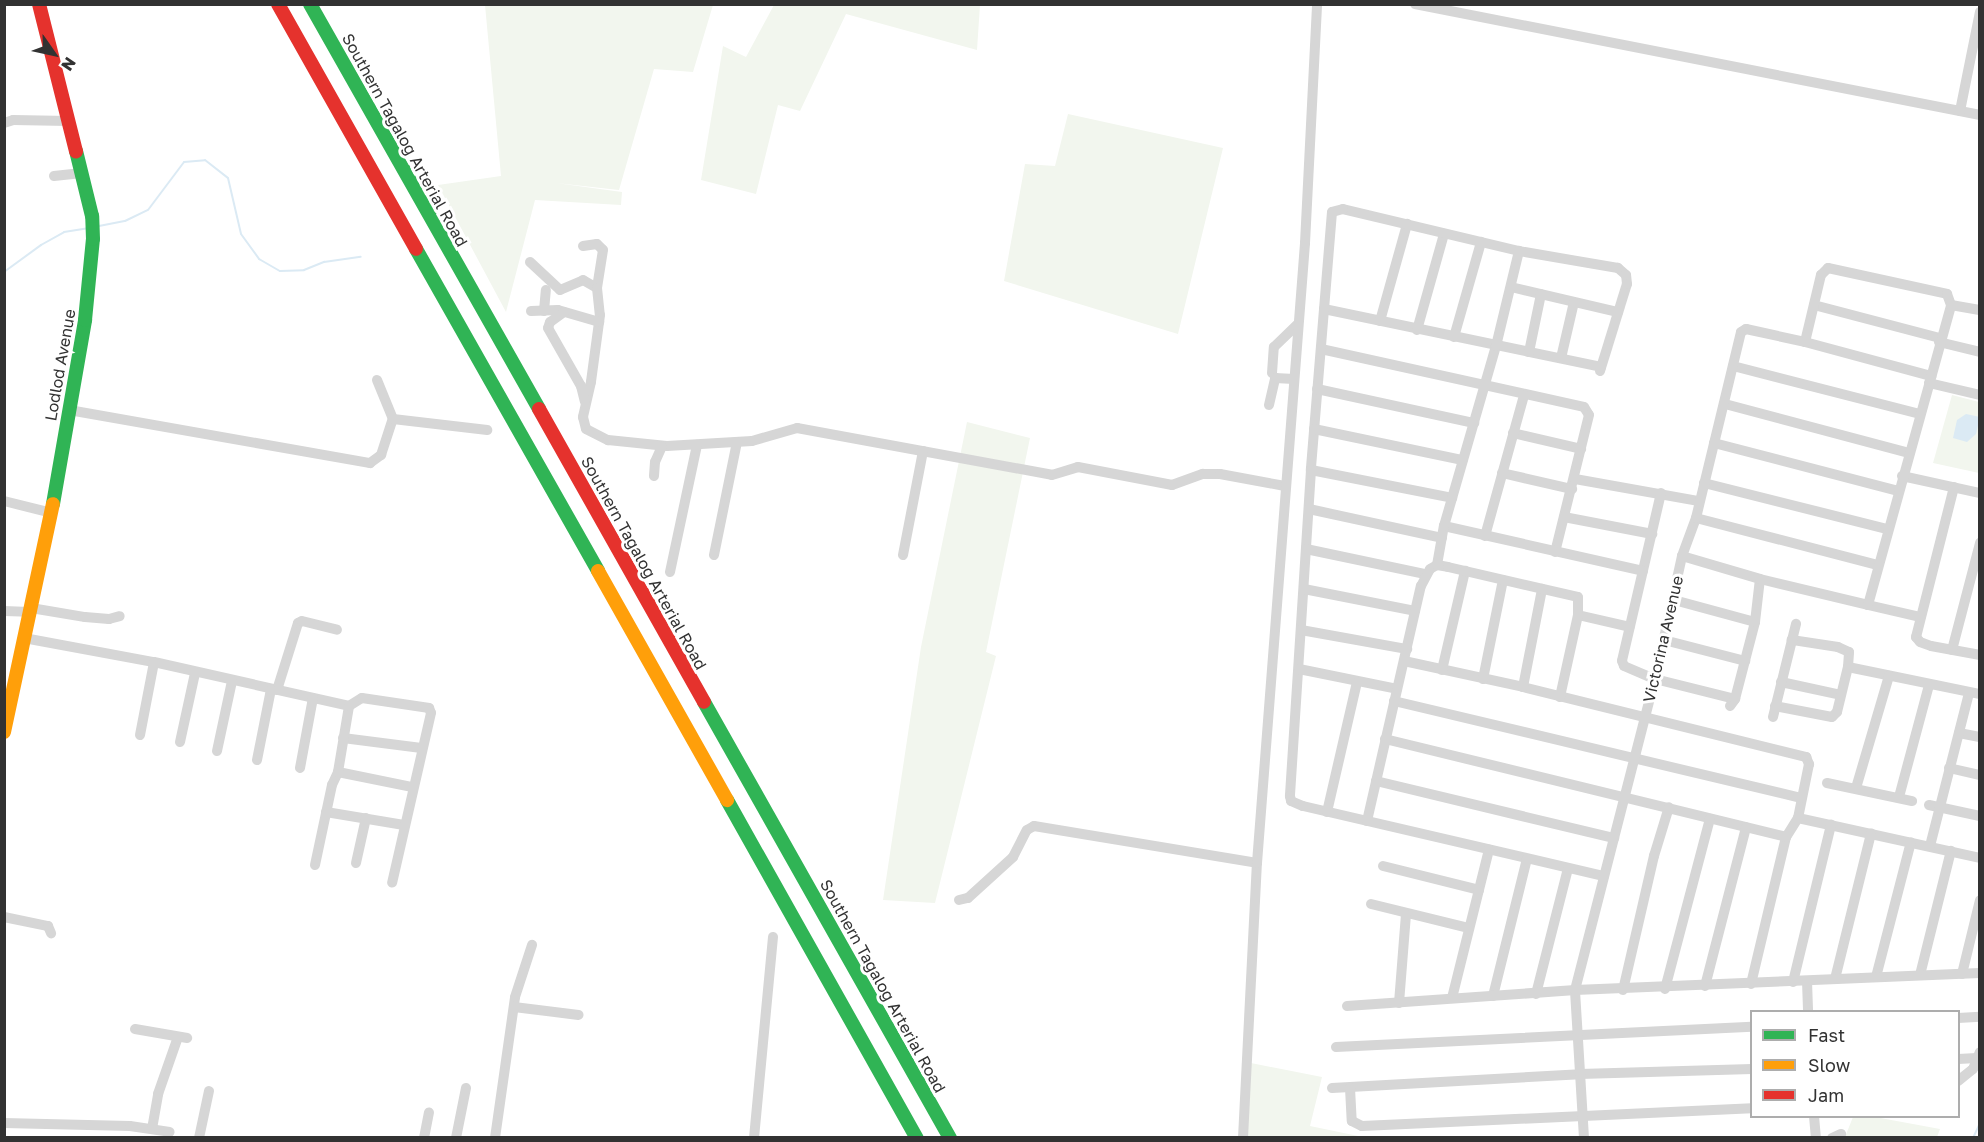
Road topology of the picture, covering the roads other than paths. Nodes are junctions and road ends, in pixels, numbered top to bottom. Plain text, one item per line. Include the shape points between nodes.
1 (39, 4) edge
2 (278, 4) edge
3 (310, 4) edge
4 (1317, 4) edge
5 (1415, 4) edge
6 (1980, 12) edge
7 (1960, 111) junction
8 (1980, 115) edge
9 (69, 122) junction
10 (4, 123) edge
11 (82, 173) junction
12 (54, 176) dead end
13 (1407, 224) junction
14 (1444, 234) junction
15 (1481, 242) junction
16 (583, 246) dead end
17 (1519, 250) junction
18 (530, 262) dead end
19 (1511, 287) junction
20 (597, 288) junction
21 (546, 290) dead end
22 (1540, 294) junction
23 (1574, 302) junction
24 (1814, 305) junction
25 (1952, 305) junction
26 (1324, 309) junction
27 (1980, 310) edge
28 (531, 311) dead end
29 (544, 311) junction
30 (564, 312) junction
31 (1618, 312) junction
32 (1380, 321) junction
33 (599, 322) junction
34 (1298, 324) junction
35 (1417, 330) junction
36 (1454, 337) junction
37 (1940, 340) junction
38 (1805, 342) junction
39 (1496, 346) junction
40 (1321, 349) junction
41 (1529, 352) junction
42 (1980, 352) edge
43 (1561, 358) junction
44 (1733, 366) junction
45 (1272, 373) dead end
46 (1294, 379) junction
47 (1930, 379) junction
48 (377, 380) dead end
49 (1484, 385) junction
50 (1317, 389) junction
51 (1524, 395) junction
52 (1980, 395) edge
53 (1725, 404) junction
54 (586, 405) junction
55 (1269, 405) dead end
56 (69, 410) junction
57 (1920, 414) junction
58 (393, 419) junction
59 (1474, 423) junction
60 (1314, 429) junction
61 (486, 430) dead end
62 (1513, 433) junction
63 (737, 442) junction
64 (1714, 443) junction
65 (697, 445) junction
66 (662, 446) junction
67 (1581, 449) junction
68 (923, 451) junction
69 (1909, 453) junction
70 (1463, 460) junction
71 (1311, 470) junction
72 (1502, 473) junction
73 (654, 476) dead end
74 (1902, 476) junction
75 (1704, 483) junction
76 (1573, 484) junction
77 (1285, 486) junction
78 (1954, 487) junction
79 (1898, 491) junction
80 (1661, 493) junction
81 (1980, 493) edge
82 (1452, 498) junction
83 (4, 501) edge
84 (1699, 501) junction
85 (1309, 509) junction
86 (52, 513) junction
87 (1564, 517) junction
88 (1696, 518) junction
89 (1444, 526) junction
90 (1887, 529) junction
91 (1652, 534) junction
92 (1485, 536) junction
93 (1442, 538) junction
94 (1980, 543) edge
95 (1306, 549) junction
96 (1555, 552) junction
97 (714, 555) dead end
98 (903, 555) dead end
99 (1682, 556) junction
100 (1437, 565) junction
101 (1878, 565) junction
102 (1465, 571) junction
103 (1644, 571) junction
104 (670, 572) dead end
105 (1425, 574) junction
106 (1760, 579) junction
107 (1503, 580) junction
108 (1304, 589) junction
109 (1542, 589) junction
110 (1674, 600) junction
111 (1868, 604) junction
112 (30, 610) junction
113 (4, 611) edge
114 (1415, 611) junction
115 (1578, 615) junction
116 (120, 616) dead end
117 (1920, 616) junction
118 (1755, 622) junction
119 (1796, 624) dead end
120 (1630, 627) junction
121 (337, 630) dead end
122 (1301, 630) junction
123 (1664, 640) junction
124 (1792, 640) junction
125 (24, 641) junction
126 (1407, 649) junction
127 (1952, 650) junction
128 (1980, 655) edge
129 (1404, 661) junction
130 (1745, 661) junction
131 (157, 666) junction
132 (1848, 667) junction
133 (1299, 669) junction
134 (1442, 670) junction
135 (195, 673) junction
136 (1888, 676) junction
137 (1483, 679) junction
138 (1655, 679) junction
139 (232, 681) junction
140 (1357, 682) junction
141 (1781, 682) junction
142 (1929, 685) junction
143 (1523, 687) junction
144 (1397, 689) junction
145 (274, 690) junction
146 (1974, 693) edge
147 (1841, 695) junction
148 (1560, 697) junction
149 (313, 698) junction
150 (1394, 701) junction
151 (349, 706) junction
152 (1644, 719) junction
153 (4, 732) edge
154 (1959, 733) junction
155 (140, 735) dead end
156 (1980, 737) edge
157 (343, 738) junction
158 (1385, 739) junction
159 (180, 742) dead end
160 (422, 748) junction
161 (217, 751) dead end
162 (1633, 758) junction
163 (257, 760) dead end
164 (300, 768) dead end
165 (1949, 768) junction
166 (339, 772) junction
167 (1980, 775) edge
168 (1376, 781) junction
169 (1827, 783) dead end
170 (412, 787) junction
171 (1856, 788) junction
172 (1624, 796) junction
173 (1899, 797) junction
174 (1802, 798) junction
175 (1912, 801) dead end
176 (1934, 806) junction
177 (1669, 807) junction
178 (326, 812) junction
179 (1327, 812) junction
180 (1980, 816) edge
181 (366, 818) junction
182 (1798, 818) junction
183 (1710, 819) junction
184 (1367, 821) junction
185 (404, 825) junction
186 (1831, 825) junction
187 (1746, 827) junction
188 (1871, 833) junction
189 (1786, 837) junction
190 (1614, 838) junction
191 (1911, 842) junction
192 (1930, 846) junction
193 (1489, 850) junction
194 (1951, 851) junction
195 (1980, 858) edge
196 (1527, 859) junction
197 (356, 863) dead end
198 (1257, 863) junction
199 (315, 865) dead end
200 (1383, 866) dead end
201 (1568, 868) junction
202 (1604, 876) junction
203 (392, 883) dead end
204 (1479, 890) junction
205 (959, 900) dead end
206 (1980, 900) edge
207 (1371, 904) dead end
208 (1406, 914) junction
209 (4, 917) edge
210 (1469, 928) junction
211 (51, 933) dead end
212 (773, 937) dead end
213 (532, 945) dead end
214 (1980, 973) edge
215 (1962, 974) junction
216 (1920, 975) junction
217 (1876, 977) junction
218 (1835, 979) junction
219 (1807, 981) junction
220 (1792, 982) junction
221 (1751, 984) junction
222 (1705, 986) junction
223 (1665, 989) junction
224 (1575, 990) junction
225 (1623, 990) junction
226 (1536, 994) junction
227 (1493, 996) junction
228 (1452, 998) junction
229 (1399, 1002) junction
230 (1347, 1006) dead end
231 (514, 1007) junction
232 (1808, 1010) edge
233 (579, 1015) dead end
234 (1980, 1017) edge
235 (1960, 1018) edge
236 (1750, 1027) edge
237 (135, 1029) dead end
238 (1578, 1037) junction
239 (1336, 1047) dead end
240 (1978, 1055) edge
241 (1960, 1059) edge
242 (1750, 1069) edge
243 (1580, 1074) junction
244 (1960, 1080) edge
245 (466, 1088) dead end
246 (1332, 1088) dead end
247 (1350, 1088) junction
248 (209, 1091) dead end
249 (1750, 1108) edge
250 (429, 1112) dead end
251 (1582, 1115) junction
252 (1814, 1118) edge
253 (4, 1123) edge
254 (152, 1129) junction
255 (170, 1132) dead end
256 (199, 1137) edge
257 (424, 1137) edge
258 (456, 1137) edge
259 (495, 1137) edge
260 (754, 1137) edge
261 (917, 1137) edge
262 (950, 1137) edge
263 (1244, 1137) edge
264 (1584, 1137) edge
265 (1816, 1137) edge

1 - 9 main road, Lodlod Avenue
2 - 261 main road
3 - 262 main road, Southern Tagalog Arterial Road
4 - 34 street
5 - 7 street
6 - 7 street
7 - 8 street
9 - 10 street
9 - 11 main road, Lodlod Avenue
11 - 12 street
11 - 56 main road, Lodlod Avenue via 93,239 85,320
13 - 14 street
13 - 26 street via 1334,210
13 - 32 street
14 - 15 street
14 - 35 street
15 - 17 street
15 - 36 street
16 - 20 street via 597,244 603,250
17 - 19 street
17 - 31 street via 1618,268 1626,275 1627,284
18 - 20 street via 560,290 583,280
19 - 22 street
19 - 39 street
20 - 33 street
21 - 29 street
22 - 23 street
22 - 41 street
23 - 31 street
23 - 43 street
24 - 25 street via 1821,275 1828,268 1947,294
24 - 37 street
24 - 38 street
25 - 27 street
25 - 37 street
26 - 32 street
26 - 40 street
28 - 29 street
29 - 30 street
30 - 33 street
30 - 54 street via 550,321 548,328 581,386
31 - 43 street via 1600,369
32 - 35 street
33 - 54 street
34 - 45 street via 1274,347
34 - 46 street
35 - 36 street
36 - 39 street
37 - 42 street
37 - 47 street
38 - 44 street via 1746,329 1741,332
38 - 47 street
39 - 41 street
39 - 49 street
40 - 49 street
40 - 50 street
41 - 43 street
44 - 53 street
44 - 57 street
46 - 55 street via 1275,378
46 - 77 street
47 - 52 street
47 - 57 street
48 - 58 street
49 - 51 street
49 - 59 street
50 - 59 street
50 - 60 street
51 - 62 street
51 - 67 street via 1584,407 1589,415
53 - 64 street
53 - 69 street
54 - 66 street via 583,417 591,433 608,440
56 - 58 street via 370,463 381,455
56 - 86 main road, Lodlod Avenue
57 - 69 street
58 - 61 street
59 - 70 street
60 - 70 street
60 - 71 street
62 - 67 street
62 - 72 street
63 - 65 street
63 - 68 street via 797,428
63 - 97 street
64 - 75 street
64 - 79 street
65 - 66 street
65 - 104 street
66 - 73 street
67 - 76 street
68 - 77 street via 1052,475 1078,467 1172,484 1203,474 1220,474
68 - 98 street
69 - 74 street
70 - 82 street
71 - 82 street
71 - 85 street
72 - 76 street
72 - 92 street
74 - 78 street
74 - 79 street
75 - 84 street
75 - 90 street
76 - 80 street
76 - 87 street
77 - 198 street
78 - 81 street
78 - 117 street
79 - 90 street
80 - 84 street
80 - 91 street
82 - 89 street
83 - 86 street
84 - 88 street
85 - 93 street
85 - 95 street
86 - 112 main road, Lodlod Avenue
87 - 91 street
87 - 96 street
88 - 99 street
88 - 101 street
89 - 92 street
89 - 93 street
90 - 101 street
91 - 103 street
92 - 96 street
93 - 100 street
94 - 127 street
95 - 105 street
95 - 108 street
96 - 103 street
99 - 106 street, Victorina Avenue
99 - 110 street, Victorina Avenue
100 - 102 street
100 - 105 street
101 - 111 street
102 - 107 street
102 - 134 street
103 - 120 street
105 - 114 street
106 - 111 street, Victorina Avenue
106 - 118 street
107 - 109 street
107 - 137 street
108 - 114 street
108 - 122 street
109 - 115 street via 1578,597
109 - 143 street
110 - 118 street
110 - 123 street, Victorina Avenue
111 - 117 street, Victorina Avenue
112 - 113 street
112 - 116 street via 109,619
112 - 125 main road, Lodlod Avenue
114 - 126 street
115 - 120 street
115 - 148 street
117 - 127 street via 1916,637 1920,642
118 - 130 street
119 - 124 street
120 - 138 street via 1624,666
121 - 145 street via 298,622
122 - 126 street
122 - 133 street
123 - 130 street
123 - 138 street, Victorina Avenue
124 - 132 street via 1845,650 1850,656
124 - 141 street
125 - 131 street
125 - 153 main road, Lodlod Avenue
126 - 129 street
127 - 128 street
129 - 134 street
129 - 144 street
130 - 138 street via 1732,702
131 - 135 street
131 - 155 street
132 - 136 street
132 - 147 street
133 - 140 street
133 - 179 street via 1290,796 1295,804
134 - 137 street
135 - 139 street
135 - 159 street
136 - 142 street
136 - 171 street
137 - 143 street
138 - 152 street, Victorina Avenue
139 - 145 street
139 - 161 street
140 - 144 street
140 - 179 street
141 - 147 street
141 - 147 street via 1774,712 1832,717
142 - 146 street
142 - 173 street
143 - 148 street
144 - 150 street
145 - 149 street
145 - 163 street
146 - 154 street
148 - 152 street
149 - 151 street
149 - 164 street
150 - 158 street
150 - 162 street
151 - 157 street
151 - 160 street via 362,698 429,708 431,714
152 - 162 street, Victorina Avenue
152 - 174 street via 1806,757 1809,764
154 - 156 street
154 - 165 street
157 - 160 street
157 - 166 street
158 - 168 street
158 - 172 street
160 - 170 street
162 - 172 street, Victorina Avenue
162 - 174 street
165 - 167 street
165 - 176 street
166 - 170 street
166 - 178 street
168 - 184 street
168 - 190 street
169 - 171 street
170 - 185 street
171 - 173 street
172 - 177 street
172 - 190 street, Victorina Avenue
173 - 175 street
174 - 182 street
176 - 180 street
176 - 192 street
177 - 183 street
177 - 225 street
178 - 181 street
178 - 199 street
179 - 184 street
181 - 185 street
181 - 197 street
182 - 186 street
182 - 189 street
183 - 187 street
183 - 223 street
184 - 193 street
185 - 203 street
186 - 188 street
186 - 220 street
187 - 189 street
187 - 222 street
188 - 191 street
188 - 218 street
189 - 221 street
190 - 202 street, Victorina Avenue
191 - 192 street
191 - 217 street
192 - 194 street
193 - 196 street
193 - 204 street
194 - 195 street
194 - 216 street
196 - 201 street
196 - 227 street
198 - 205 street via 1034,826 1027,830 1013,857 968,898
198 - 263 street
200 - 204 street
201 - 202 street
201 - 226 street
202 - 224 street, Victorina Avenue
204 - 210 street
206 - 215 street
207 - 208 street
208 - 210 street
208 - 229 street
209 - 211 street via 48,926
210 - 228 street
212 - 260 street
213 - 231 street
214 - 215 street
215 - 216 street
216 - 217 street
217 - 218 street
218 - 219 street
219 - 220 street
219 - 232 street
220 - 221 street
221 - 222 street
222 - 223 street
223 - 225 street
224 - 225 street
224 - 226 street
224 - 238 street, Victorina Avenue
226 - 227 street
227 - 228 street
228 - 229 street
229 - 230 street
231 - 233 street
231 - 259 street
234 - 235 street
236 - 238 street
237 - 254 street via 182,1038 158,1094
238 - 239 street
238 - 243 street, Victorina Avenue
240 - 241 street
240 - 244 street via 1974,1069
242 - 243 street
243 - 247 street
243 - 251 street, Victorina Avenue
245 - 258 street
246 - 247 street
247 - 251 street via 1352,1121 1362,1126
248 - 256 street
249 - 251 street
250 - 257 street
251 - 264 street, Victorina Avenue
252 - 265 street
253 - 254 street
254 - 255 street

